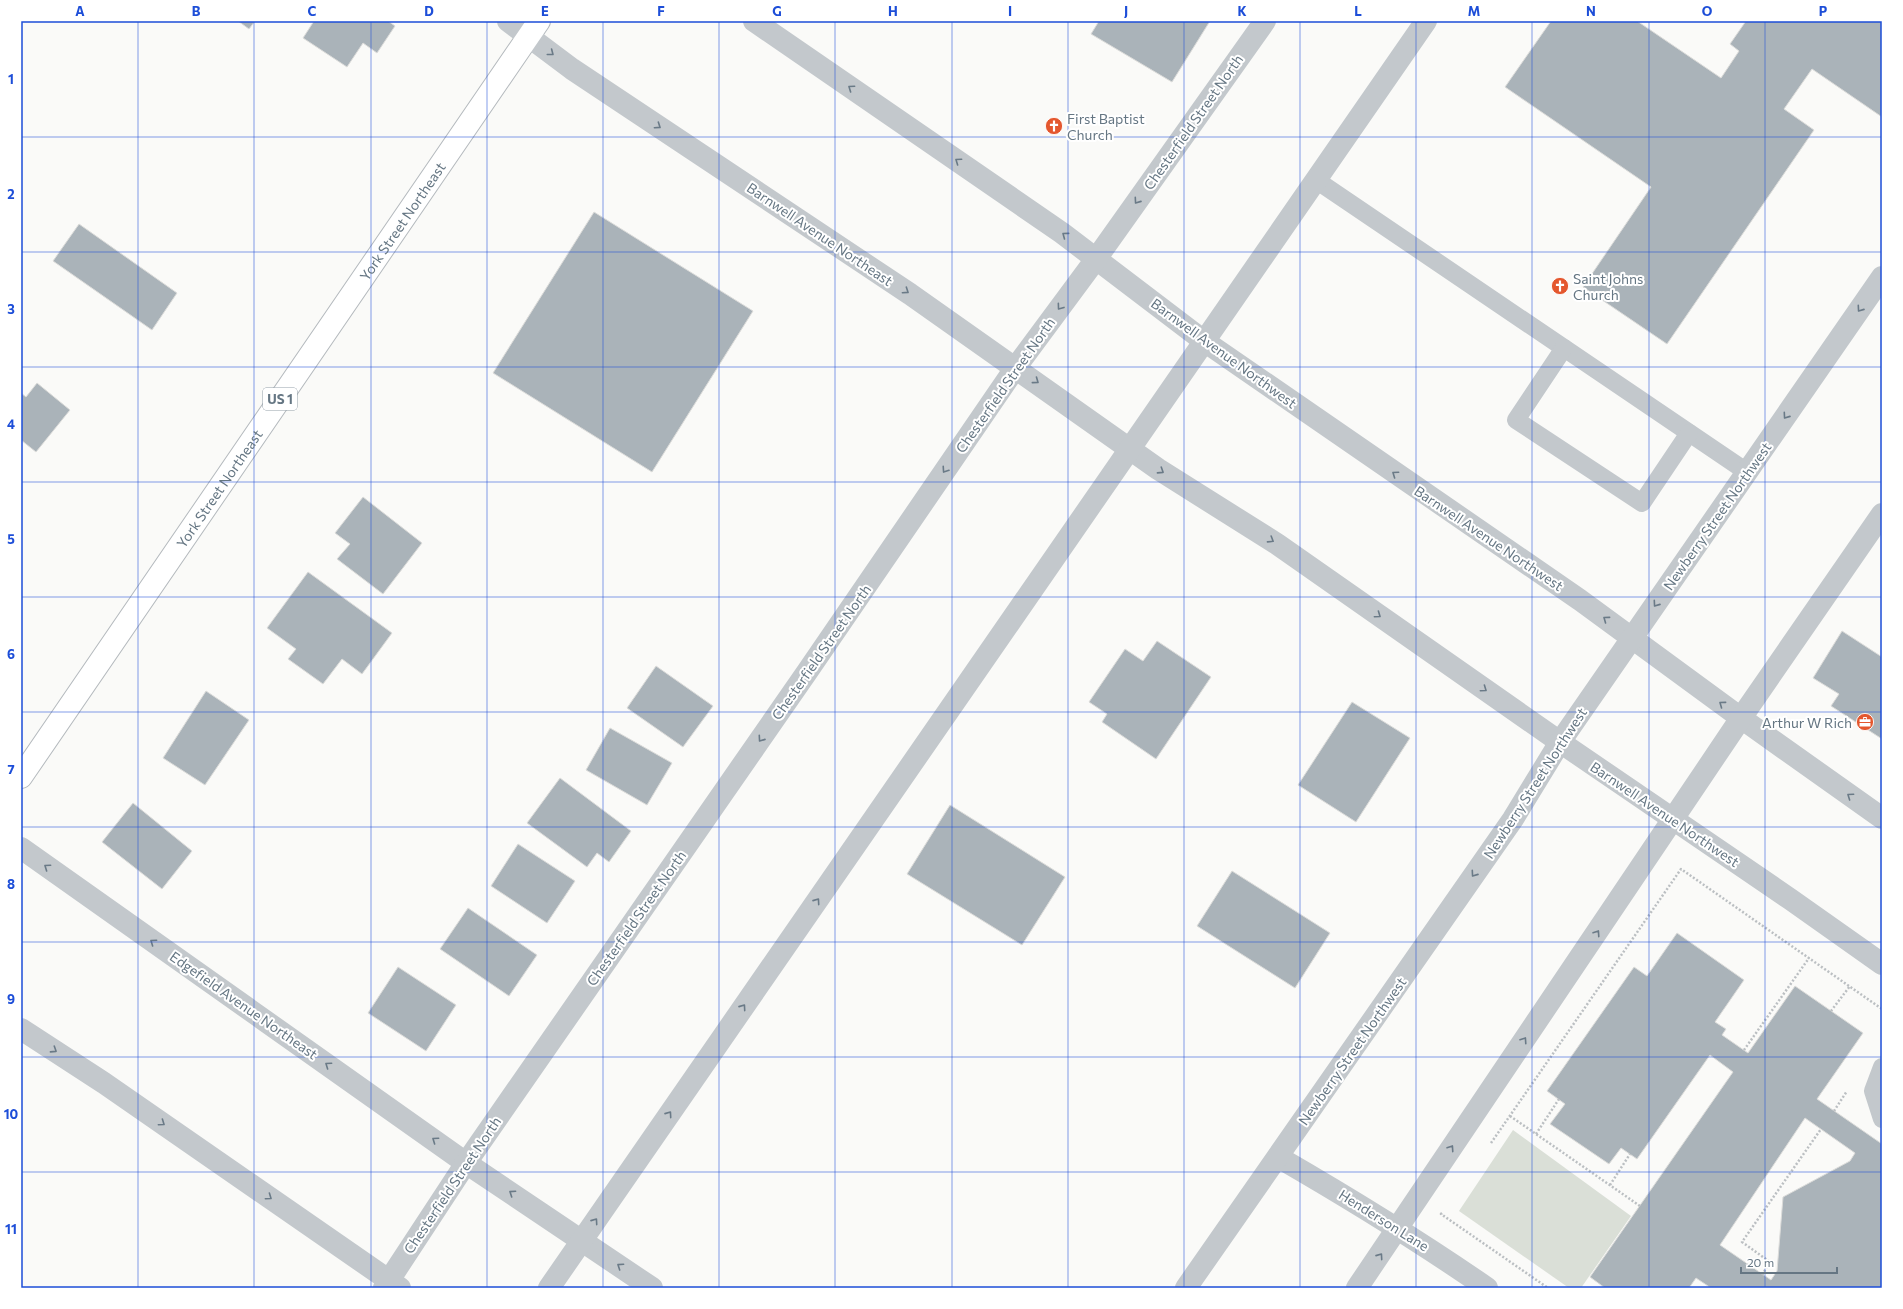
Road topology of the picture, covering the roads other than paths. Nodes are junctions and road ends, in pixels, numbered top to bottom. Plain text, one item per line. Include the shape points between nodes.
1 (508, 21) edge
2 (754, 21) edge
3 (1264, 21) edge
4 (1426, 21) edge
5 (534, 28) edge
6 (1316, 180) junction
7 (1096, 259) junction
8 (1882, 277) edge
9 (1204, 341) junction
10 (1564, 348) junction
11 (1016, 367) junction
12 (1689, 433) junction
13 (1130, 448) junction
14 (1747, 472) junction
15 (1882, 514) edge
16 (1632, 638) junction
17 (1741, 718) junction
18 (1560, 742) junction
19 (21, 777) edge
20 (1882, 818) edge
21 (1673, 821) junction
22 (21, 848) edge
23 (1882, 964) edge
24 (21, 1029) edge
25 (1882, 1067) edge
26 (1882, 1119) edge
27 (1278, 1157) junction
28 (466, 1163) junction
29 (1399, 1229) junction
30 (582, 1240) junction
31 (391, 1286) edge
32 (549, 1288) edge
33 (652, 1288) edge
34 (1186, 1288) edge
35 (1357, 1288) edge
36 (1487, 1288) edge

1 - 5 street, Barnwell Avenue Northeast
7 -> 2 street
3 -> 7 street, Chesterfield Street North
4 - 6 street
5 -> 11 street, Barnwell Avenue Northeast via 572,69
5 - 19 main road, York Street Northeast / US 1
6 - 9 street
6 - 10 lane
7 - 9 street, Barnwell Avenue Northwest
7 -> 11 street, Chesterfield Street North
8 -> 14 street, Newberry Street Northwest
9 - 13 street
16 -> 9 street, Barnwell Avenue Northwest
10 - 12 lane
10 - 12 lane via 1516,420 1642,503
11 -> 13 street, Barnwell Avenue Northeast
11 -> 28 street, Chesterfield Street North
12 - 14 lane
13 -> 18 street, Barnwell Avenue Northwest via 1158,469 1277,544
30 -> 13 street
14 -> 16 street, Newberry Street Northwest
15 - 17 street
17 -> 16 street, Barnwell Avenue Northwest
16 - 18 street, Newberry Street Northwest
20 -> 17 street, Barnwell Avenue Northwest
17 - 21 street
18 - 21 street, Barnwell Avenue Northwest
18 -> 27 street, Newberry Street Northwest via 1513,819
21 - 23 street, Barnwell Avenue Northwest
29 -> 21 street via 1442,1161
28 -> 22 street, Edgefield Avenue Northeast
24 -> 31 street via 104,1083
25 - 26 lane via 1873,1091
27 - 29 street, Henderson Lane
27 - 34 street, Newberry Street Northwest
30 -> 28 street, Edgefield Avenue Northeast
28 - 31 street, Chesterfield Street North
35 -> 29 street
29 - 36 street, Henderson Lane
30 - 32 street
33 -> 30 street, Edgefield Avenue Northeast

